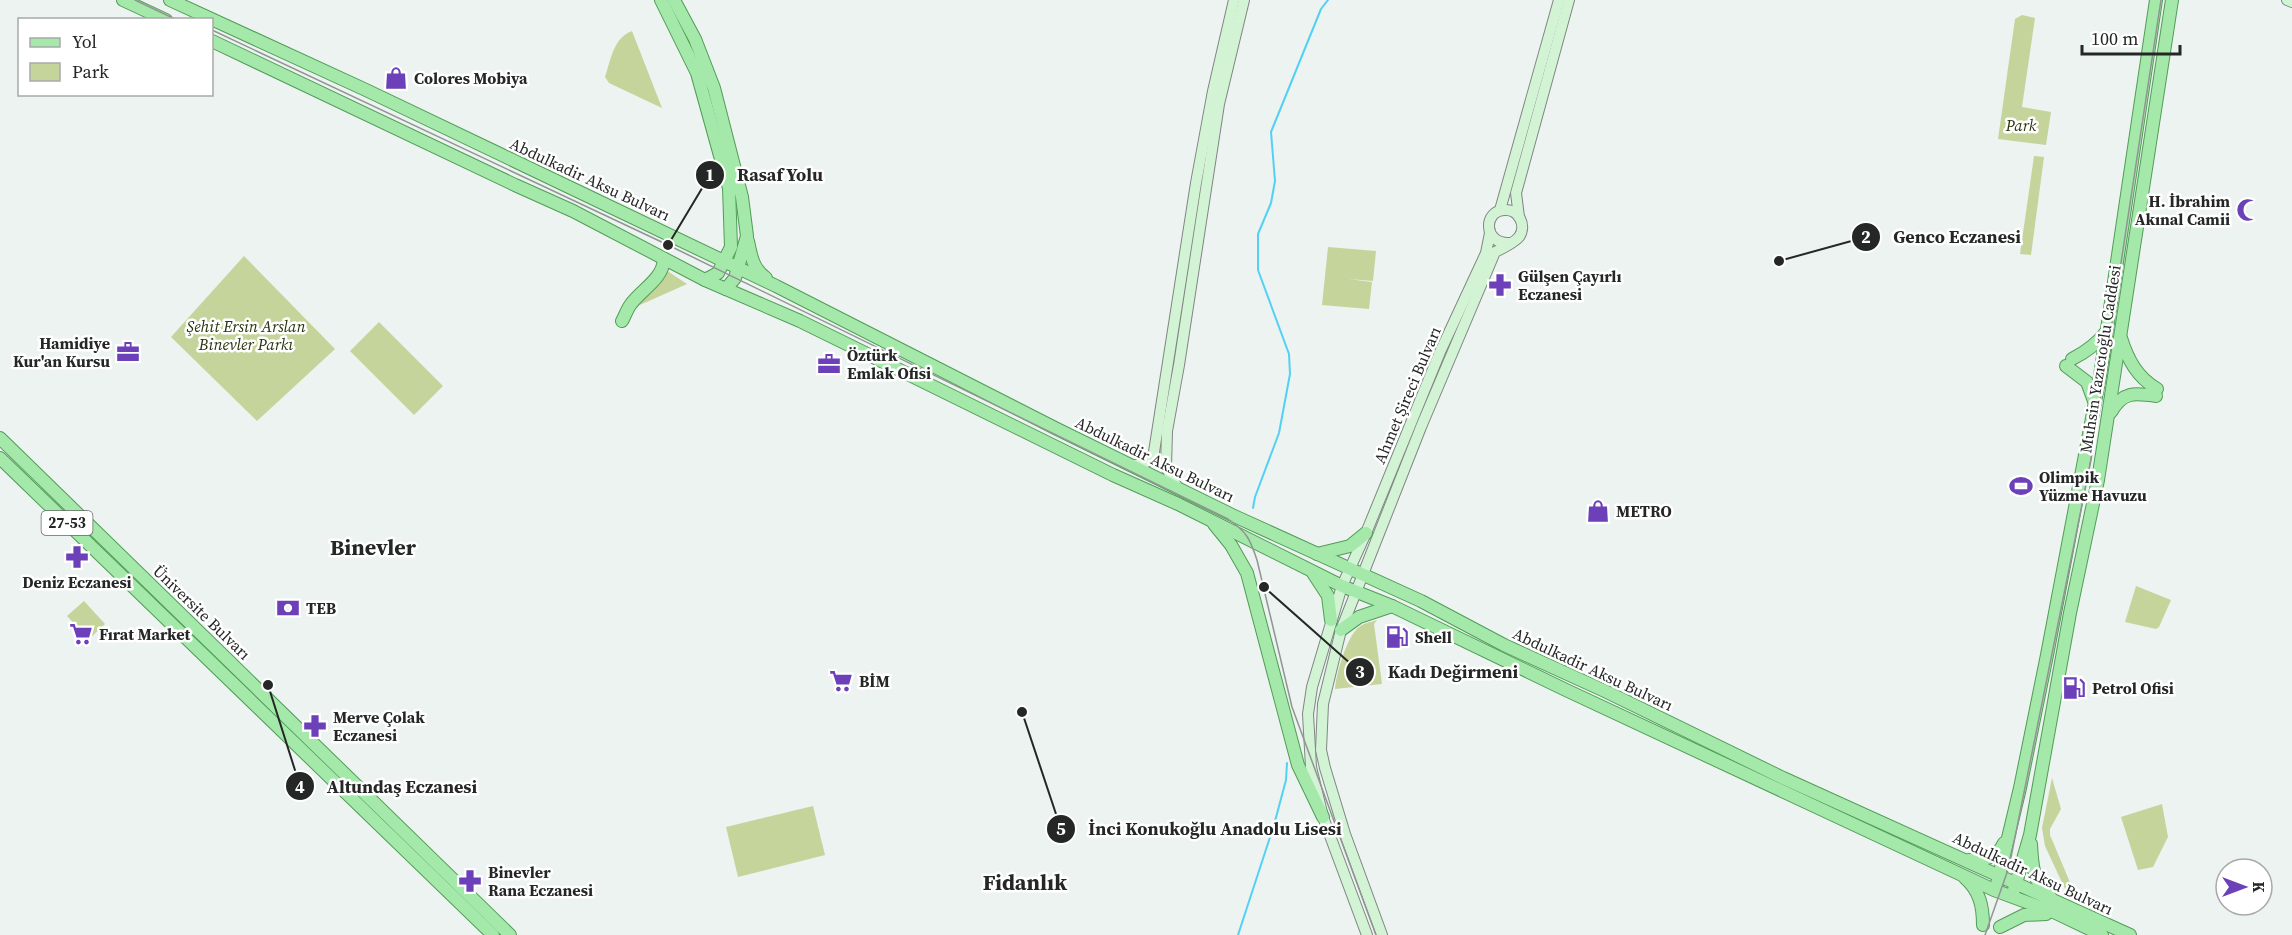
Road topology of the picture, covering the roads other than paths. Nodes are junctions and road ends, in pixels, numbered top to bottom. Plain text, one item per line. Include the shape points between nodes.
1 (123, 0) edge
2 (170, 0) edge
3 (661, 0) edge
4 (674, 0) edge
5 (1234, 0) edge
6 (1245, 0) edge
7 (1559, 0) edge
8 (1569, 0) edge
9 (2156, 0) edge
10 (2172, 0) edge
11 (2287, 0) edge
12 (2292, 2) edge
13 (162, 18) edge
14 (209, 18) edge
15 (213, 20) edge
16 (213, 41) edge
17 (1500, 210) junction
18 (1519, 217) junction
19 (1490, 233) junction
20 (747, 236) junction
21 (1509, 243) junction
22 (664, 259) junction
23 (724, 261) junction
24 (739, 269) junction
25 (705, 280) junction
26 (776, 286) junction
27 (726, 289) junction
28 (622, 321) dead end
29 (2106, 331) junction
30 (2121, 336) junction
31 (2095, 404) junction
32 (2109, 415) junction
33 (0, 438) edge
34 (0, 458) edge
35 (1152, 459) junction
36 (1165, 460) junction
37 (1130, 465) junction
38 (1177, 487) junction
39 (1211, 520) junction
40 (1366, 533) junction
41 (1317, 554) junction
42 (1308, 568) junction
43 (1350, 568) junction
44 (1364, 574) junction
45 (1342, 586) junction
46 (1356, 592) junction
47 (1392, 606) junction
48 (1331, 620) junction
49 (1341, 630) junction
50 (1323, 817) junction
51 (2011, 825) junction
52 (2030, 835) junction
53 (1965, 860) junction
54 (1957, 872) junction
55 (2000, 876) junction
56 (1994, 890) junction
57 (2014, 890) junction
58 (2060, 909) junction
59 (1983, 925) dead end
60 (2000, 927) dead end
61 (493, 935) edge
62 (510, 935) edge
63 (1367, 935) edge
64 (1382, 935) edge
65 (2102, 935) edge
66 (2130, 935) edge

1 - 13 main road
2 - 14 main road, Abdulkadir Aksu Bulvarı
3 - 23 main road via 697,73 729,188 731,248
4 - 20 main road via 714,88 742,197
5 - 35 main road via 1210,103
6 - 36 main road via 1211,150
7 - 17 main road
8 - 18 main road via 1516,193
9 - 29 main road, Muhsin Yazıcıoğlu Caddesi
10 - 30 main road, Muhsin Yazıcıoğlu Caddesi
11 - 12 main road
15 - 23 main road, Abdulkadir Aksu Bulvarı
16 - 22 main road, Abdulkadir Aksu Bulvarı via 573,211
17 - 18 main road via 1510,210
17 - 19 main road via 1489,222
18 - 21 main road via 1522,232
19 - 21 main road via 1497,242
19 - 40 main road, Ahmet Şireci Bulvarı via 1486,253 1440,352
20 - 24 main road
20 - 26 main road via 756,269
21 - 44 main road via 1491,261
22 - 25 main road, Abdulkadir Aksu Bulvarı
22 - 28 main road via 664,266 630,305
23 - 24 main road, Abdulkadir Aksu Bulvarı
23 - 25 main road via 718,273
24 - 26 main road, Abdulkadir Aksu Bulvarı
24 - 27 main road
25 - 27 main road, Abdulkadir Aksu Bulvarı
26 - 37 main road, Abdulkadir Aksu Bulvarı
27 - 39 main road, Abdulkadir Aksu Bulvarı
29 - 31 main road, Muhsin Yazıcıoğlu Caddesi
29 - 31 main road via 2098,343 2069,363 2087,382
30 - 32 main road, Muhsin Yazıcıoğlu Caddesi
30 - 32 main road via 2134,368 2157,393 2126,396 2116,402
31 - 51 main road, Muhsin Yazıcıoğlu Caddesi
32 - 52 main road, Muhsin Yazıcıoğlu Caddesi
33 - 62 main road, Üniversite Bulvarı
34 - 61 main road, Üniversite Bulvarı / 27-53
35 - 36 main road
35 - 37 main road
36 - 38 main road
37 - 38 main road, Abdulkadir Aksu Bulvarı
38 - 41 main road, Abdulkadir Aksu Bulvarı
39 - 42 main road, Abdulkadir Aksu Bulvarı
39 - 50 main road via 1247,573 1298,765
40 - 41 main road via 1350,546
40 - 43 main road, Ahmet Şireci Bulvarı
41 - 43 main road, Abdulkadir Aksu Bulvarı
42 - 45 main road, Abdulkadir Aksu Bulvarı
42 - 48 main road via 1325,588
43 - 44 main road, Abdulkadir Aksu Bulvarı
43 - 45 main road, Ahmet Şireci Bulvarı
44 - 46 main road
44 - 53 main road, Abdulkadir Aksu Bulvarı via 1504,645
45 - 46 main road, Abdulkadir Aksu Bulvarı
45 - 48 main road, Ahmet Şireci Bulvarı
46 - 47 main road, Abdulkadir Aksu Bulvarı
46 - 49 main road
47 - 49 main road via 1359,617
47 - 54 main road, Abdulkadir Aksu Bulvarı
48 - 50 main road, Ahmet Şireci Bulvarı via 1308,714 1309,749
49 - 64 main road via 1323,704 1321,750 1338,812
50 - 63 main road, Ahmet Şireci Bulvarı
51 - 53 main road via 1997,854 1981,861
51 - 55 main road, Muhsin Yazıcıoğlu Caddesi
52 - 57 main road, Muhsin Yazıcıoğlu Caddesi
52 - 58 main road via 2037,880
53 - 55 main road, Abdulkadir Aksu Bulvarı
54 - 56 main road, Abdulkadir Aksu Bulvarı
54 - 59 main road via 1979,897
55 - 56 main road, Muhsin Yazıcıoğlu Caddesi
55 - 57 main road, Abdulkadir Aksu Bulvarı
56 - 57 main road, Abdulkadir Aksu Bulvarı
57 - 58 main road, Abdulkadir Aksu Bulvarı
58 - 60 main road via 2024,915
58 - 65 main road, Abdulkadir Aksu Bulvarı
58 - 66 main road, Abdulkadir Aksu Bulvarı

